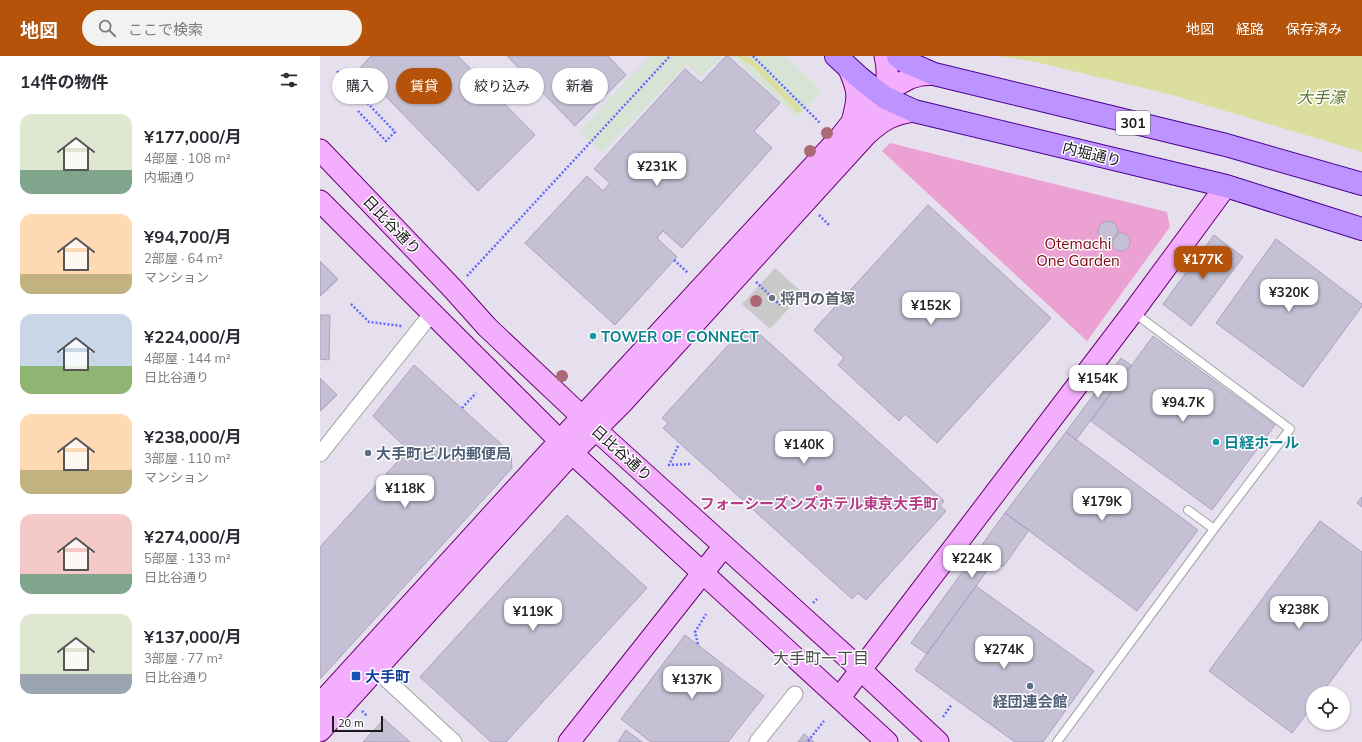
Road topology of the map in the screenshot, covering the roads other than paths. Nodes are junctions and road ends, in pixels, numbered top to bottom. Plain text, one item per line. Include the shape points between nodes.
1 (885, 56) edge
2 (898, 56) edge
3 (842, 62) edge
4 (934, 74) junction
5 (884, 97) junction
6 (914, 111) junction
7 (860, 128) junction
8 (320, 150) edge
9 (1362, 184) edge
10 (1226, 186) junction
11 (320, 201) edge
12 (1362, 229) edge
13 (1133, 312) junction
14 (432, 313) junction
15 (589, 423) junction
16 (566, 447) junction
17 (320, 454) edge
18 (1188, 510) dead end
19 (1214, 529) junction
20 (724, 546) junction
21 (702, 574) junction
22 (861, 670) junction
23 (387, 680) dead end
24 (795, 694) dead end
25 (840, 697) junction
26 (320, 704) edge
27 (320, 731) edge
28 (454, 742) edge
29 (569, 742) edge
30 (757, 742) edge
31 (887, 742) edge
32 (938, 742) edge
33 (1058, 742) edge

1 - 5 street via 888,80
2 - 4 main road, 301
3 - 5 main road, 内堀通り
3 - 7 street via 855,83
4 - 5 street via 910,78 897,85
4 - 9 main road, 301 via 1226,145
5 - 6 main road, 内堀通り
5 - 7 street via 878,114
6 - 7 street via 900,113
6 - 10 main road, 内堀通り
7 - 15 street via 624,401
8 - 15 street, 日比谷通り via 487,327
10 - 12 main road, 内堀通り
10 - 13 street
11 - 14 street
13 - 19 lane via 1290,429
13 - 22 street
14 - 16 street
14 - 17 street
15 - 16 street
15 - 20 street, 日比谷通り
16 - 21 street
16 - 26 street
16 - 27 street
18 - 19 lane
19 - 33 lane
20 - 21 street
20 - 22 street, 日比谷通り
21 - 25 street
21 - 29 street
22 - 25 street
22 - 32 street, 日比谷通り
23 - 28 street
24 - 30 street
25 - 31 street

